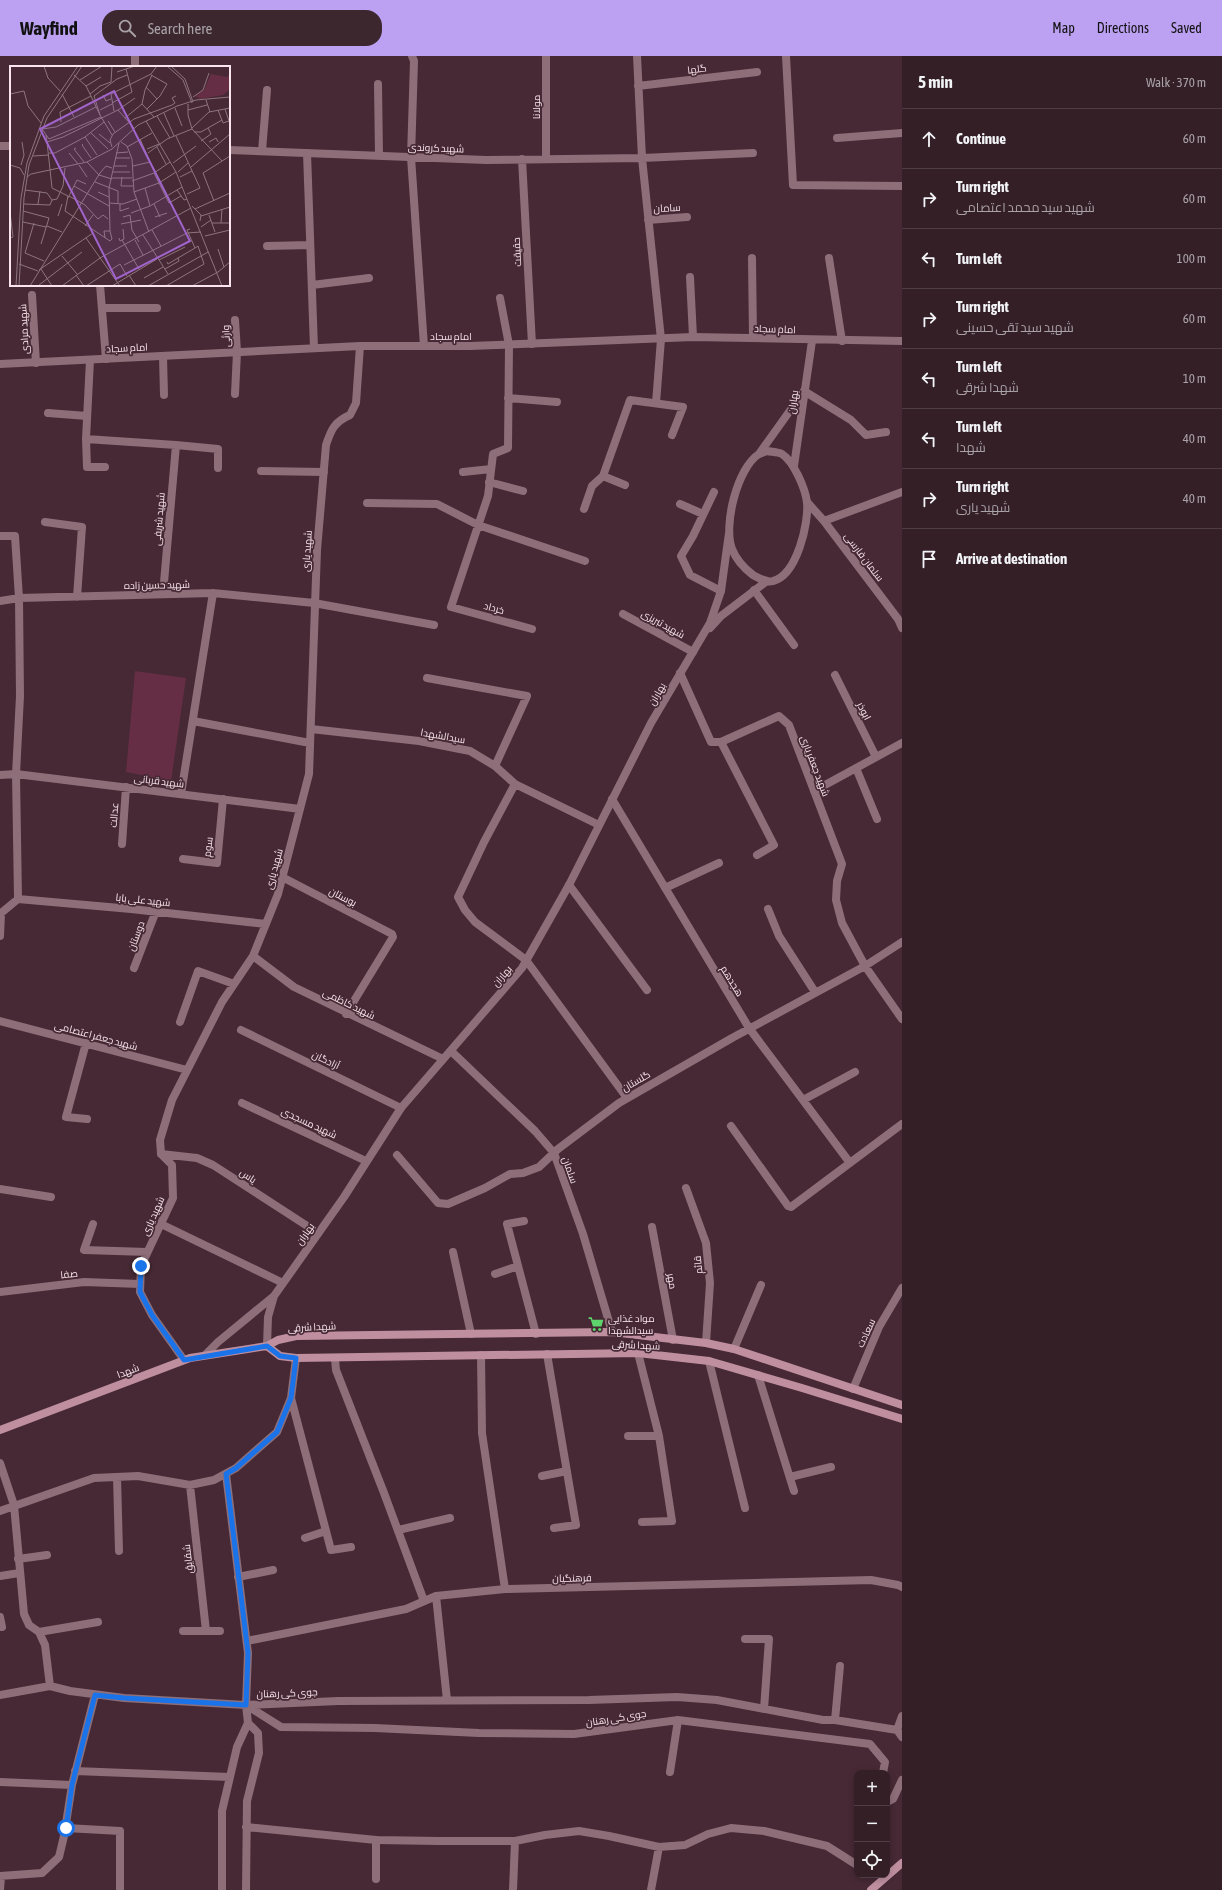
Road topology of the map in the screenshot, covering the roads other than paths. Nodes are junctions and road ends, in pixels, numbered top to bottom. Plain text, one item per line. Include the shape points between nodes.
1 (412, 56) edge
2 (546, 56) edge
3 (637, 56) edge
4 (786, 56) edge
5 (757, 72) dead end
6 (378, 84) dead end
7 (638, 86) junction
8 (267, 90) dead end
9 (902, 133) edge
10 (837, 138) dead end
11 (230, 150) edge
12 (262, 151) junction
13 (307, 153) junction
14 (753, 153) dead end
15 (379, 156) junction
16 (411, 157) junction
17 (642, 158) junction
18 (522, 159) junction
19 (546, 159) junction
20 (902, 186) edge
21 (687, 217) dead end
22 (648, 220) junction
23 (310, 245) junction
24 (266, 246) dead end
25 (752, 258) dead end
26 (829, 258) dead end
27 (690, 277) dead end
28 (369, 278) dead end
29 (312, 285) junction
30 (100, 286) edge
31 (32, 295) dead end
32 (500, 298) dead end
33 (102, 308) junction
34 (157, 308) dead end
35 (236, 320) dead end
36 (693, 337) junction
37 (753, 338) junction
38 (661, 339) junction
39 (812, 341) junction
40 (842, 341) junction
41 (902, 341) edge
42 (509, 344) junction
43 (532, 344) junction
44 (360, 346) junction
45 (424, 346) junction
46 (314, 348) junction
47 (237, 352) junction
48 (163, 356) junction
49 (106, 359) junction
50 (90, 360) junction
51 (36, 363) junction
52 (0, 364) edge
53 (804, 391) junction
54 (235, 394) dead end
55 (164, 395) dead end
56 (508, 398) junction
57 (557, 402) dead end
58 (656, 403) junction
59 (48, 413) dead end
60 (87, 416) junction
61 (886, 432) dead end
62 (672, 436) dead end
63 (86, 439) junction
64 (176, 444) junction
65 (759, 454) junction
66 (794, 466) junction
67 (105, 467) dead end
68 (218, 468) dead end
69 (491, 469) junction
70 (261, 471) dead end
71 (324, 472) junction
72 (463, 472) dead end
73 (603, 476) junction
74 (489, 482) junction
75 (625, 485) dead end
76 (523, 491) dead end
77 (714, 492) dead end
78 (902, 492) edge
79 (807, 502) junction
80 (367, 503) dead end
81 (680, 504) dead end
82 (584, 509) dead end
83 (704, 514) junction
84 (824, 521) junction
85 (45, 522) dead end
86 (478, 525) junction
87 (729, 533) junction
88 (0, 536) edge
89 (585, 561) dead end
90 (767, 581) junction
91 (754, 590) junction
92 (721, 591) junction
93 (213, 593) junction
94 (163, 594) junction
95 (77, 597) junction
96 (19, 598) junction
97 (0, 601) edge
98 (314, 603) junction
99 (624, 614) dead end
100 (900, 619) edge
101 (434, 625) dead end
102 (902, 628) edge
103 (532, 629) dead end
104 (700, 639) junction
105 (794, 645) dead end
106 (693, 652) junction
107 (680, 673) junction
108 (835, 675) dead end
109 (427, 678) dead end
110 (192, 721) junction
111 (311, 729) junction
112 (721, 742) junction
113 (902, 742) edge
114 (310, 743) junction
115 (876, 757) junction
116 (495, 766) junction
117 (856, 768) junction
118 (16, 774) junction
119 (0, 775) edge
120 (515, 784) junction
121 (126, 787) junction
122 (814, 791) junction
123 (181, 794) junction
124 (223, 799) junction
125 (612, 799) junction
126 (300, 809) junction
127 (877, 819) dead end
128 (599, 825) junction
129 (122, 844) dead end
130 (757, 855) dead end
131 (183, 859) dead end
132 (719, 863) dead end
133 (282, 877) junction
134 (569, 885) junction
135 (665, 888) junction
136 (18, 899) junction
137 (768, 909) dead end
138 (156, 912) junction
139 (1, 914) edge
140 (266, 924) junction
141 (0, 936) edge
142 (902, 942) edge
143 (253, 956) junction
144 (526, 960) junction
145 (865, 966) junction
146 (134, 968) dead end
147 (234, 984) junction
148 (647, 990) dead end
149 (815, 992) junction
150 (346, 1014) junction
151 (902, 1019) edge
152 (0, 1020) edge
153 (180, 1022) dead end
154 (749, 1028) junction
155 (241, 1030) dead end
156 (86, 1043) junction
157 (451, 1051) junction
158 (443, 1059) junction
159 (187, 1070) junction
160 (855, 1072) dead end
161 (627, 1098) junction
162 (803, 1100) junction
163 (242, 1102) dead end
164 (401, 1108) junction
165 (87, 1119) dead end
166 (902, 1124) edge
167 (731, 1126) dead end
168 (554, 1153) junction
169 (161, 1154) junction
170 (397, 1156) dead end
171 (366, 1162) junction
172 (850, 1162) junction
173 (686, 1188) dead end
174 (0, 1189) edge
175 (51, 1197) dead end
176 (524, 1221) dead end
177 (93, 1224) dead end
178 (161, 1224) junction
179 (652, 1227) dead end
180 (318, 1233) junction
181 (147, 1252) junction
182 (453, 1252) dead end
183 (518, 1266) junction
184 (495, 1274) dead end
185 (283, 1283) junction
186 (140, 1284) junction
187 (761, 1285) dead end
188 (902, 1288) edge
189 (0, 1292) edge
190 (274, 1296) junction
191 (612, 1332) junction
192 (471, 1334) junction
193 (536, 1334) junction
194 (673, 1340) junction
195 (706, 1343) junction
196 (267, 1346) junction
197 (734, 1349) junction
198 (638, 1353) junction
199 (546, 1354) junction
200 (205, 1355) junction
201 (481, 1355) junction
202 (296, 1358) junction
203 (335, 1359) junction
204 (184, 1360) junction
205 (709, 1361) junction
206 (758, 1375) junction
207 (853, 1389) junction
208 (291, 1398) junction
209 (902, 1405) edge
210 (902, 1419) edge
211 (0, 1430) edge
212 (628, 1436) dead end
213 (658, 1436) junction
214 (0, 1463) edge
215 (831, 1466) dead end
216 (567, 1471) junction
217 (226, 1474) junction
218 (542, 1476) dead end
219 (117, 1477) junction
220 (790, 1477) junction
221 (190, 1485) junction
222 (794, 1491) dead end
223 (14, 1505) junction
224 (744, 1508) dead end
225 (0, 1510) edge
226 (450, 1518) dead end
227 (642, 1522) dead end
228 (554, 1528) dead end
229 (398, 1530) junction
230 (326, 1531) junction
231 (305, 1538) dead end
232 (350, 1547) dead end
233 (119, 1551) dead end
234 (46, 1555) dead end
235 (18, 1559) junction
236 (272, 1570) dead end
237 (19, 1573) junction
238 (0, 1576) edge
239 (238, 1577) junction
240 (902, 1587) edge
241 (505, 1589) junction
242 (436, 1596) junction
243 (424, 1601) junction
244 (0, 1617) edge
245 (98, 1622) dead end
246 (2, 1627) dead end
247 (183, 1631) dead end
248 (206, 1631) junction
249 (220, 1631) dead end
250 (39, 1632) junction
251 (745, 1639) dead end
252 (247, 1641) junction
253 (840, 1666) dead end
254 (50, 1686) junction
255 (0, 1695) edge
256 (95, 1695) junction
257 (447, 1700) junction
258 (246, 1705) junction
259 (764, 1709) junction
260 (902, 1716) edge
261 (678, 1720) junction
262 (835, 1720) junction
263 (248, 1723) junction
264 (900, 1733) edge
265 (884, 1770) edge
266 (75, 1771) junction
267 (670, 1772) dead end
268 (230, 1777) junction
269 (902, 1780) edge
270 (0, 1782) edge
271 (72, 1785) junction
272 (890, 1800) edge
273 (246, 1827) junction
274 (66, 1828) junction
275 (376, 1840) junction
276 (515, 1841) junction
277 (659, 1846) junction
278 (854, 1863) edge
279 (902, 1863) edge
280 (890, 1871) edge
281 (0, 1876) edge
282 (376, 1878) dead end
283 (880, 1878) edge
284 (0, 1890) edge
285 (120, 1890) edge
286 (222, 1890) edge
287 (246, 1890) edge
288 (513, 1890) edge
289 (651, 1890) edge
290 (871, 1890) edge

1 - 16 street via 414,61
2 - 19 street, مولانا
3 - 7 street
4 - 20 street via 793,186
5 - 7 street, گلها
6 - 15 street
7 - 17 street
8 - 12 street
9 - 10 street
11 - 12 street, شهید کروندی
12 - 13 street, شهید کروندی
13 - 15 street, شهید کروندی
13 - 23 street
14 - 17 street, شهید کروندی
15 - 16 street, شهید کروندی
16 - 18 street, شهید کروندی
16 - 45 street
17 - 19 street, شهید کروندی
17 - 22 street
18 - 19 street, شهید کروندی
18 - 43 street, حقیقت
21 - 22 street, سامان
22 - 38 street
23 - 24 street
23 - 29 street
25 - 37 street
26 - 40 street
27 - 36 street
28 - 29 street
29 - 46 street
30 - 33 street
31 - 51 street, شهید مرادی
32 - 42 street
33 - 34 street
33 - 49 street
35 - 47 street, وارثی
36 - 37 street, امام سجاد
36 - 38 street, امام سجاد
37 - 39 street, امام سجاد
38 - 43 street, امام سجاد
38 - 58 street
39 - 40 street, امام سجاد
39 - 53 street, بهاران
40 - 41 street, امام سجاد
42 - 43 street, امام سجاد
42 - 45 street, امام سجاد
42 - 56 street
44 - 45 street, امام سجاد
44 - 46 street, امام سجاد
44 - 71 street, شهید یاری via 356,403 350,415 331,429 326,446
46 - 47 street, امام سجاد
47 - 48 street, امام سجاد
47 - 54 street, وارثی
48 - 49 street, امام سجاد
48 - 55 street
49 - 50 street, امام سجاد
50 - 51 street, امام سجاد
50 - 60 street
51 - 52 street, امام سجاد
53 - 61 street via 851,420 866,435
53 - 65 street
53 - 66 street, بهاران
56 - 57 street
56 - 69 street via 508,448 493,454
58 - 62 street via 683,407
58 - 73 street via 630,400
59 - 60 street
60 - 63 street
63 - 64 street
63 - 67 street via 87,467
64 - 68 street via 218,449
64 - 94 street, شهید شریفی
65 - 66 street via 767,451 781,454
65 - 87 street via 748,466 734,497
66 - 79 street
69 - 72 street
69 - 74 street
70 - 71 street
71 - 98 street, شهید یاری
73 - 75 street
73 - 82 street via 592,486
74 - 76 street
74 - 86 street via 488,496
77 - 83 street
78 - 84 street
79 - 84 street, سلمان فارسی
79 - 90 street via 805,533 798,551 781,577
80 - 86 street via 437,504
81 - 83 street
83 - 92 street via 681,556 690,575
84 - 100 street, سلمان فارسی
85 - 95 street via 82,527
86 - 89 street
86 - 103 street, خرداد via 452,607
87 - 90 street via 732,550 746,569
87 - 92 street, بهاران
88 - 96 street via 15,536
90 - 91 street, بهاران
91 - 104 street, بهاران via 721,616
91 - 105 street
92 - 104 street, بهاران via 710,623
93 - 94 street, شهید حسین زاده
93 - 98 street, شهید حسین زاده
93 - 110 street
94 - 95 street, شهید حسین زاده
95 - 96 street, شهید حسین زاده
96 - 97 street, شهید حسین زاده
96 - 118 street via 20,696
98 - 101 street, شهید حسین زاده
98 - 111 street, شهید یاری
99 - 106 street, شهید تبریزی
100 - 102 street, سلمان فارسی
104 - 106 street, بهاران
106 - 107 street, بهاران
107 - 112 street via 711,742
107 - 125 street, بهاران
108 - 115 street, ابوذر
109 - 116 street via 527,696
110 - 114 street
110 - 123 street
111 - 114 street, شهید یاری
111 - 116 street, سیدالشهدا via 419,741 470,751
112 - 122 street, شهید جعفر یاری via 778,716 789,724
112 - 130 street via 774,845
113 - 115 street
114 - 126 street, شهید یاری via 309,774
115 - 117 street
116 - 120 street, سیدالشهدا
117 - 122 street
117 - 127 street
118 - 119 street, شهید قربانی
118 - 121 street, شهید قربانی
118 - 136 street
120 - 128 street, سیدالشهدا
120 - 144 street via 458,897 475,922
121 - 123 street, شهید قربانی
121 - 129 street, عدالت
122 - 145 street, شهید جعفر یاری via 842,864 837,881 836,900 842,922
123 - 124 street, شهید قربانی
124 - 126 street, شهید قربانی
124 - 131 street, سوم via 218,863
125 - 128 street, بهاران
125 - 135 street, هجدهم
126 - 133 street, شهید یاری
128 - 134 street, بهاران
132 - 135 street
133 - 140 street, شهید یاری
133 - 150 street, بوستان via 392,934 393,937
134 - 144 street, بهاران
134 - 148 street
135 - 154 street, هجدهم
136 - 138 street, شهید علی بابا
136 - 139 street
137 - 149 street via 779,936
138 - 140 street, شهید علی بابا
138 - 146 street, دوستان
139 - 141 street
140 - 143 street, شهید یاری
142 - 145 street, گلستان
143 - 147 street, شهید یاری
143 - 150 street, شهید کاظمی via 294,987
144 - 157 street, بهاران via 522,968
144 - 161 street
145 - 149 street, گلستان
145 - 151 street, شهید جعفر یاری
147 - 153 street via 198,971
147 - 159 street, شهید یاری
149 - 154 street, گلستان
150 - 158 street, شهید کاظمی
152 - 156 street, شهید جعفر اعتصامی
154 - 161 street, گلستان
154 - 162 street, هجدهم
155 - 164 street, آزادگان
156 - 159 street, شهید جعفر اعتصامی
156 - 165 street via 66,1117
157 - 158 street, بهاران
157 - 168 street, سلمان via 535,1131
158 - 164 street, بهاران
159 - 169 street, شهید یاری via 172,1100 160,1140
160 - 162 street
161 - 168 street, گلستان
162 - 172 street, هجدهم
163 - 171 street, شهید مسجدی
164 - 171 street, بهاران
166 - 172 street
167 - 172 street via 791,1207
168 - 170 street, گلستان via 539,1167 510,1174 448,1204 438,1204
168 - 191 street, سلمان via 583,1234
169 - 178 street, شهید یاری via 172,1164 173,1180 172,1198
169 - 180 street, یاس via 197,1158 213,1165
171 - 180 street, بهاران
173 - 195 street, قائم via 706,1242 710,1283
174 - 175 street
176 - 183 street via 507,1224
177 - 181 street via 84,1250
178 - 181 street, شهید یاری
178 - 185 street
179 - 194 street, مهر
180 - 185 street, بهاران
181 - 186 street, شهید یاری via 141,1266
182 - 192 street
183 - 184 street
183 - 193 street
185 - 190 street, بهاران
186 - 189 street, صفا via 84,1282
186 - 204 street, شهید یاری via 140,1292 152,1315
187 - 197 street
188 - 207 street, سعادت via 879,1327
190 - 196 street via 268,1317
190 - 200 street
191 - 193 main road, شهدا شرقی
191 - 194 main road, شهدا شرقی
192 - 193 main road, شهدا شرقی
192 - 196 main road, شهدا شرقی via 296,1336 278,1340
194 - 195 main road, شهدا شرقی
195 - 197 main road, شهدا شرقی
196 - 200 main road, شهدا
196 - 202 main road, شهدا شرقی via 280,1356
197 - 207 main road, شهدا شرقی
198 - 199 main road, شهدا شرقی
198 - 205 main road, شهدا شرقی
198 - 213 street
199 - 201 main road, شهدا شرقی
199 - 216 street
200 - 204 main road, شهدا
201 - 203 main road, شهدا شرقی
201 - 241 street via 482,1433
202 - 203 main road, شهدا شرقی
202 - 208 street
203 - 229 street via 336,1370
204 - 211 main road, شهدا
205 - 206 main road, شهدا شرقی
205 - 224 street
206 - 210 main road, شهدا شرقی
206 - 220 street
207 - 209 main road, شهدا شرقی
208 - 217 street via 277,1432
208 - 230 street
212 - 213 street
213 - 227 street via 672,1521
214 - 223 street
215 - 220 street
216 - 218 street
216 - 228 street via 576,1525
217 - 221 street via 214,1480
217 - 239 street
219 - 221 street via 138,1476
219 - 223 street via 94,1478
219 - 233 street
220 - 222 street
221 - 248 street, شقایق
223 - 225 street
223 - 235 street
226 - 229 street
229 - 243 street
230 - 231 street
230 - 232 street via 331,1550
234 - 235 street
235 - 237 street
236 - 239 street
237 - 238 street
237 - 250 street via 24,1614 29,1624
239 - 252 street
240 - 241 street, فرهنگیان via 898,1584 871,1580
241 - 242 street, فرهنگیان
242 - 243 street, فرهنگیان
242 - 257 street
243 - 252 street, فرهنگیان via 406,1609
244 - 246 street
245 - 250 street
247 - 248 street
248 - 249 street
250 - 254 street via 45,1646
251 - 259 street via 770,1639
252 - 258 street
253 - 262 street
254 - 255 street
254 - 256 street
256 - 258 street
256 - 266 street
257 - 258 street, جوی کی رهنان
257 - 259 street, جوی کی رهنان via 677,1697 718,1700
258 - 261 street, جوی کی رهنان via 281,1727 574,1734
258 - 263 street
259 - 262 street, جوی کی رهنان
260 - 264 street, جوی کی رهنان
261 - 265 street, جوی کی رهنان via 870,1744 885,1762
261 - 267 street
262 - 264 street, جوی کی رهنان
263 - 268 street via 237,1747
263 - 273 street via 258,1733 259,1752 247,1801
266 - 268 street
266 - 271 street
268 - 286 street via 222,1811
269 - 272 street
270 - 271 street
271 - 274 street
273 - 275 street
273 - 287 street
274 - 281 street via 59,1857 42,1873
274 - 285 street via 120,1831
275 - 276 street
275 - 282 street
276 - 277 street via 579,1831
276 - 288 street
277 - 278 street via 685,1845 708,1834 731,1828 764,1831 827,1846
277 - 289 street
279 - 280 main road
281 - 284 street
283 - 290 main road

